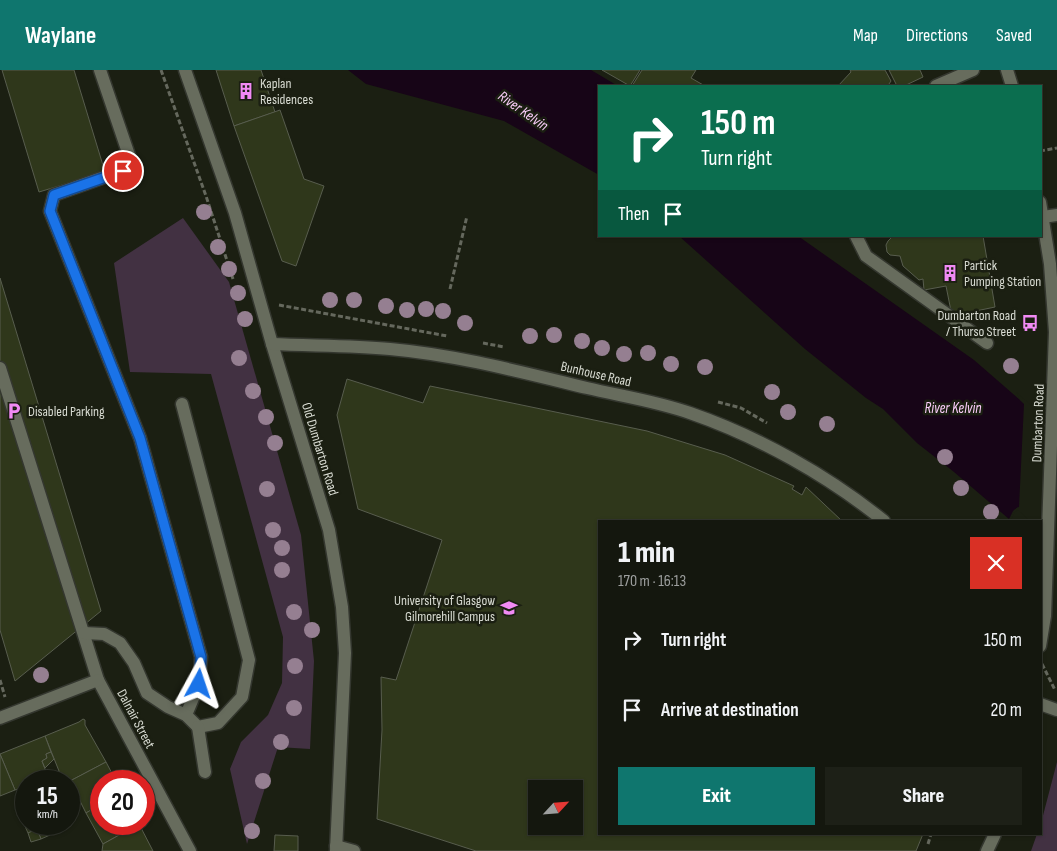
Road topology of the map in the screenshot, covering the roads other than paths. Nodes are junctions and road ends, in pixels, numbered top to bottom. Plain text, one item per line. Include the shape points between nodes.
1 (100, 70) edge
2 (185, 70) edge
3 (973, 70) edge
4 (1007, 70) edge
5 (938, 85) edge
6 (1012, 85) edge
7 (1057, 215) edge
8 (1042, 217) joint
9 (856, 237) edge
10 (1055, 308) edge
11 (1056, 335) edge
12 (987, 343) dead end
13 (272, 344) junction
14 (0, 368) edge
15 (182, 404) dead end
16 (883, 520) edge
17 (84, 633) junction
18 (1042, 634) edge
19 (98, 680) junction
20 (1042, 705) edge
21 (1057, 710) edge
22 (186, 715) junction
23 (0, 718) edge
24 (198, 727) junction
25 (205, 772) dead end
26 (995, 835) edge
27 (336, 848) edge
28 (190, 851) edge
29 (354, 851) edge
30 (987, 851) edge

1 - 22 street via 133,167 54,195 50,211 140,438 201,657 199,684
2 - 13 street, Old Dumbarton Road via 235,213
3 - 5 street
4 - 6 street
7 - 8 street
8 - 10 street, Dumbarton Road
9 - 12 street via 866,256
10 - 11 street, Dumbarton Road
11 - 18 street, Dumbarton Road
13 - 16 street, Bunhouse Road via 390,349 489,364 681,410 761,443 852,497
13 - 27 street, Old Dumbarton Road via 329,530 342,607 344,653
14 - 17 street, Dalnair Street
15 - 24 street via 250,660 242,697 218,723
17 - 19 street, Dalnair Street
17 - 22 street via 104,634 120,643 134,663 147,693
19 - 23 street
19 - 28 street, Dalnair Street
20 - 21 street
22 - 24 street
24 - 25 street
26 - 30 street
27 - 29 street

